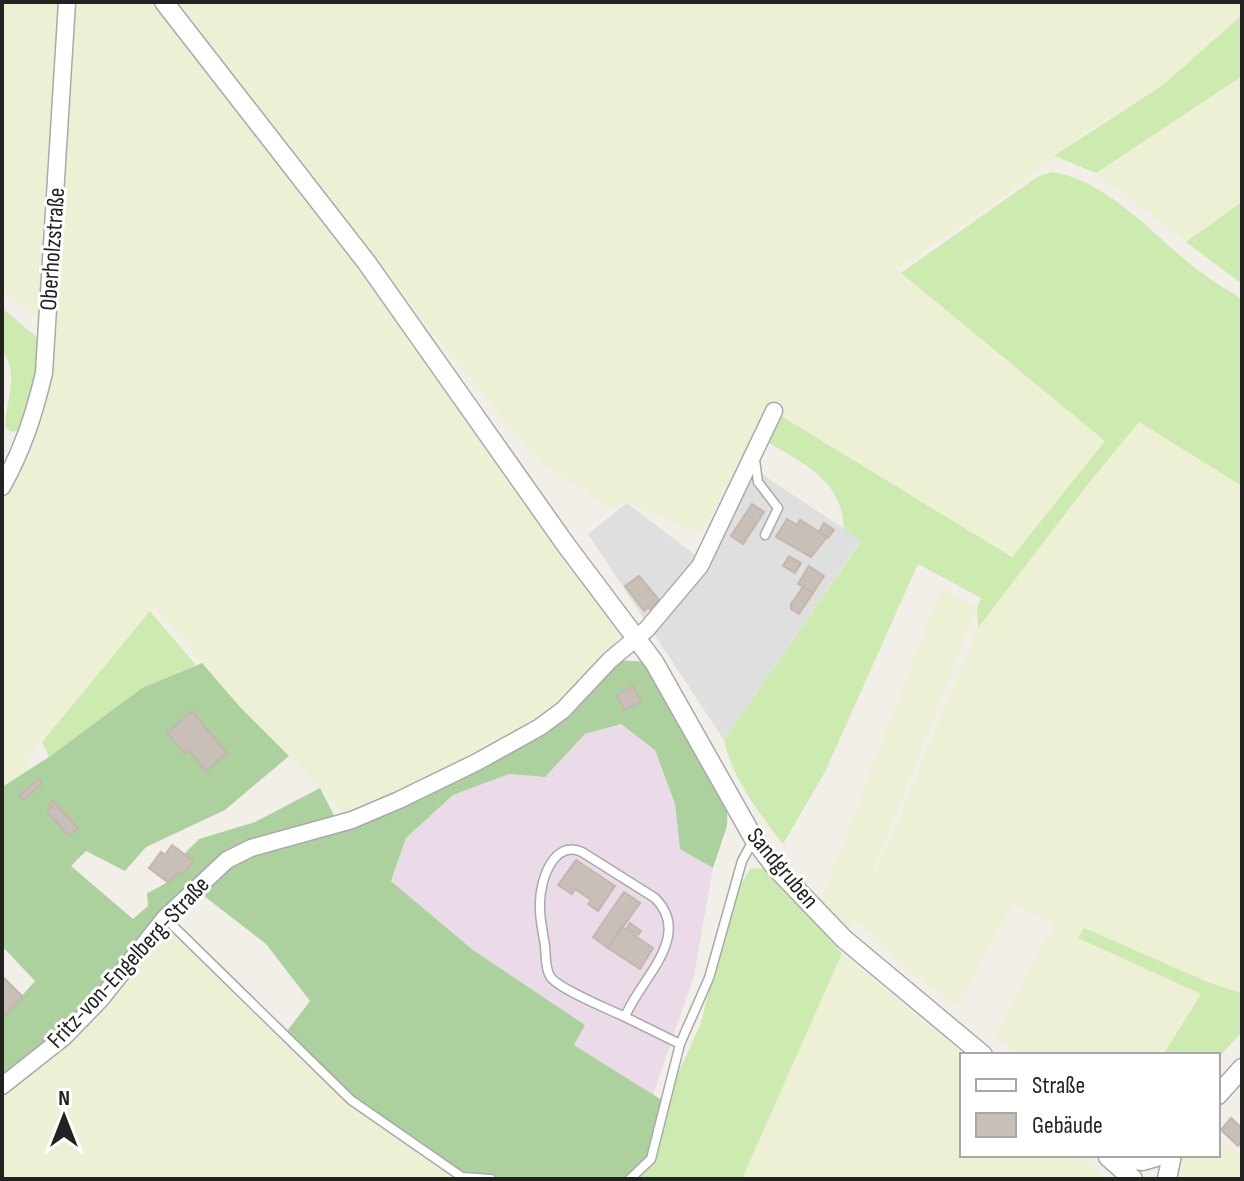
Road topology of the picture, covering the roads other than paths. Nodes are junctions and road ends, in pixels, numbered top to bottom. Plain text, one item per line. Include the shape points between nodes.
1 (67, 2) edge
2 (164, 2) edge
3 (774, 411) dead end
4 (754, 455) junction
5 (2, 487) edge
6 (765, 535) dead end
7 (636, 638) junction
8 (754, 839) junction
9 (165, 918) junction
10 (625, 1017) junction
11 (680, 1044) junction
12 (981, 1053) edge
13 (1242, 1068) edge
14 (2, 1086) edge
15 (1220, 1093) edge
16 (1108, 1157) edge
17 (1114, 1157) edge
18 (1156, 1157) edge
19 (1172, 1157) edge
20 (491, 1179) edge
21 (630, 1179) edge
22 (1133, 1179) edge
23 (1167, 1179) edge

1 - 5 street, Oberholzstraße via 44,373 21,453
2 - 7 street, Sandgruben via 367,263
3 - 4 street
4 - 6 lane via 758,482 778,508
4 - 7 street via 700,566
7 - 8 street, Sandgruben via 670,686
7 - 9 street, Fritz-von-Engelberg-Straße via 540,727 352,820 238,853 214,869
8 - 11 lane via 742,861 709,978
8 - 12 street, Sandgruben via 844,939
9 - 14 street, Fritz-von-Engelberg-Straße via 100,1000 64,1037
9 - 20 lane via 351,1100 462,1177
10 - 10 lane via 665,951 665,912 655,898 569,848 554,860 541,890 548,971 558,984
10 - 11 lane
11 - 21 lane via 651,1159
13 - 15 street
16 - 22 street
17 - 18 street
19 - 23 street

